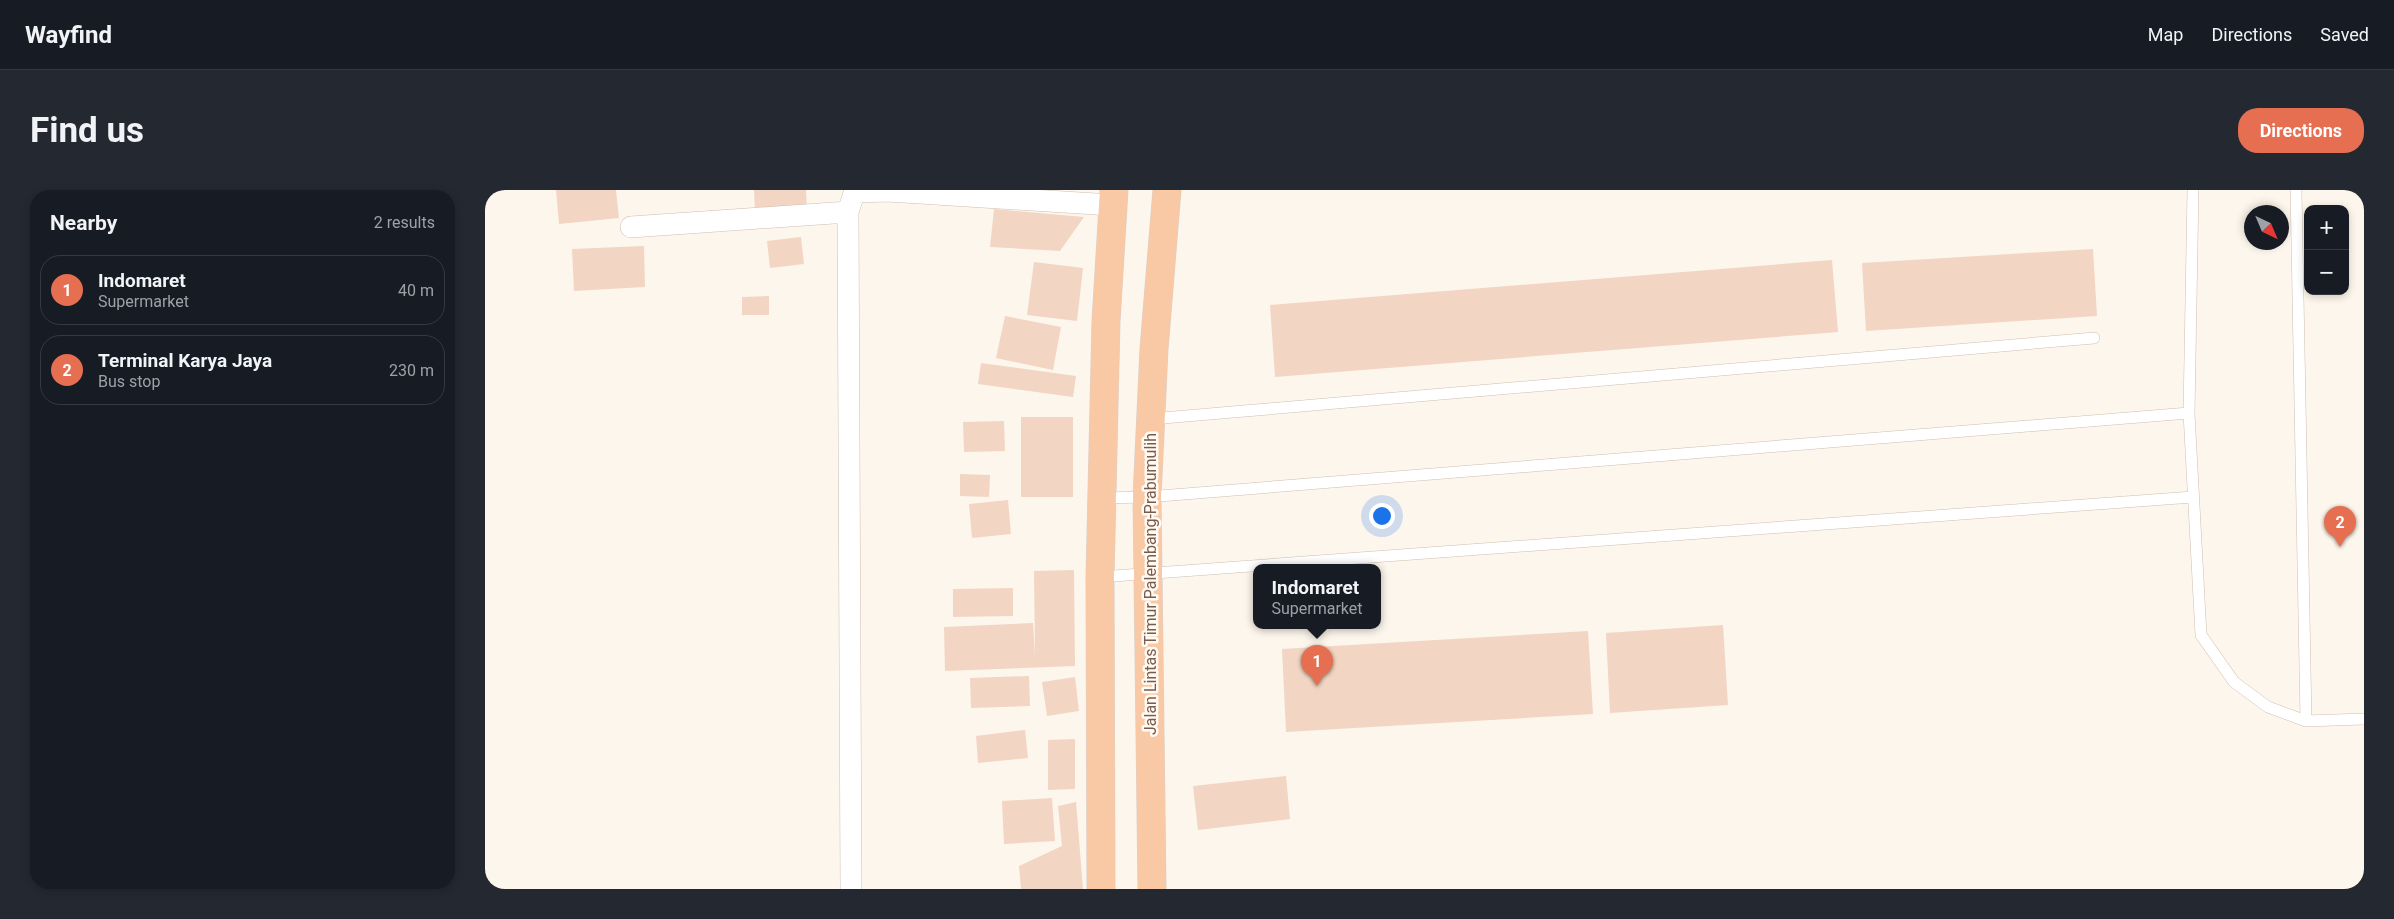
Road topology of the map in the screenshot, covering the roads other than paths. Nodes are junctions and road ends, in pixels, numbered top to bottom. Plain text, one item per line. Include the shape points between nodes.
1 (1167, 190) edge
2 (2193, 190) edge
3 (2296, 190) edge
4 (888, 191) edge
5 (853, 198) edge
6 (1113, 198) edge
7 (631, 227) dead end
8 (2094, 338) dead end
9 (2189, 413) junction
10 (1151, 419) junction
11 (1147, 497) junction
12 (2193, 497) junction
13 (1102, 498) junction
14 (1271, 564) edge
15 (1253, 565) edge
16 (1147, 573) junction
17 (1100, 577) junction
18 (2364, 719) edge
19 (2306, 721) junction
20 (851, 889) edge
21 (1101, 889) edge
22 (1152, 889) edge

1 - 10 highway, Jalan Lintas Timur Palembang-Prabumulih
2 - 9 lane
3 - 19 lane
4 - 5 street
4 - 6 street
5 - 7 street
5 - 20 street
6 - 13 highway
8 - 10 lane
9 - 11 lane
9 - 12 lane
10 - 11 highway, Jalan Lintas Timur Palembang-Prabumulih
11 - 13 lane
11 - 16 highway, Jalan Lintas Timur Palembang-Prabumulih
12 - 14 lane
12 - 19 lane via 2201,635 2234,682 2268,707
13 - 17 highway
15 - 16 lane
16 - 17 lane
16 - 22 highway, Jalan Lintas Timur Palembang-Prabumulih
17 - 21 highway
18 - 19 lane

